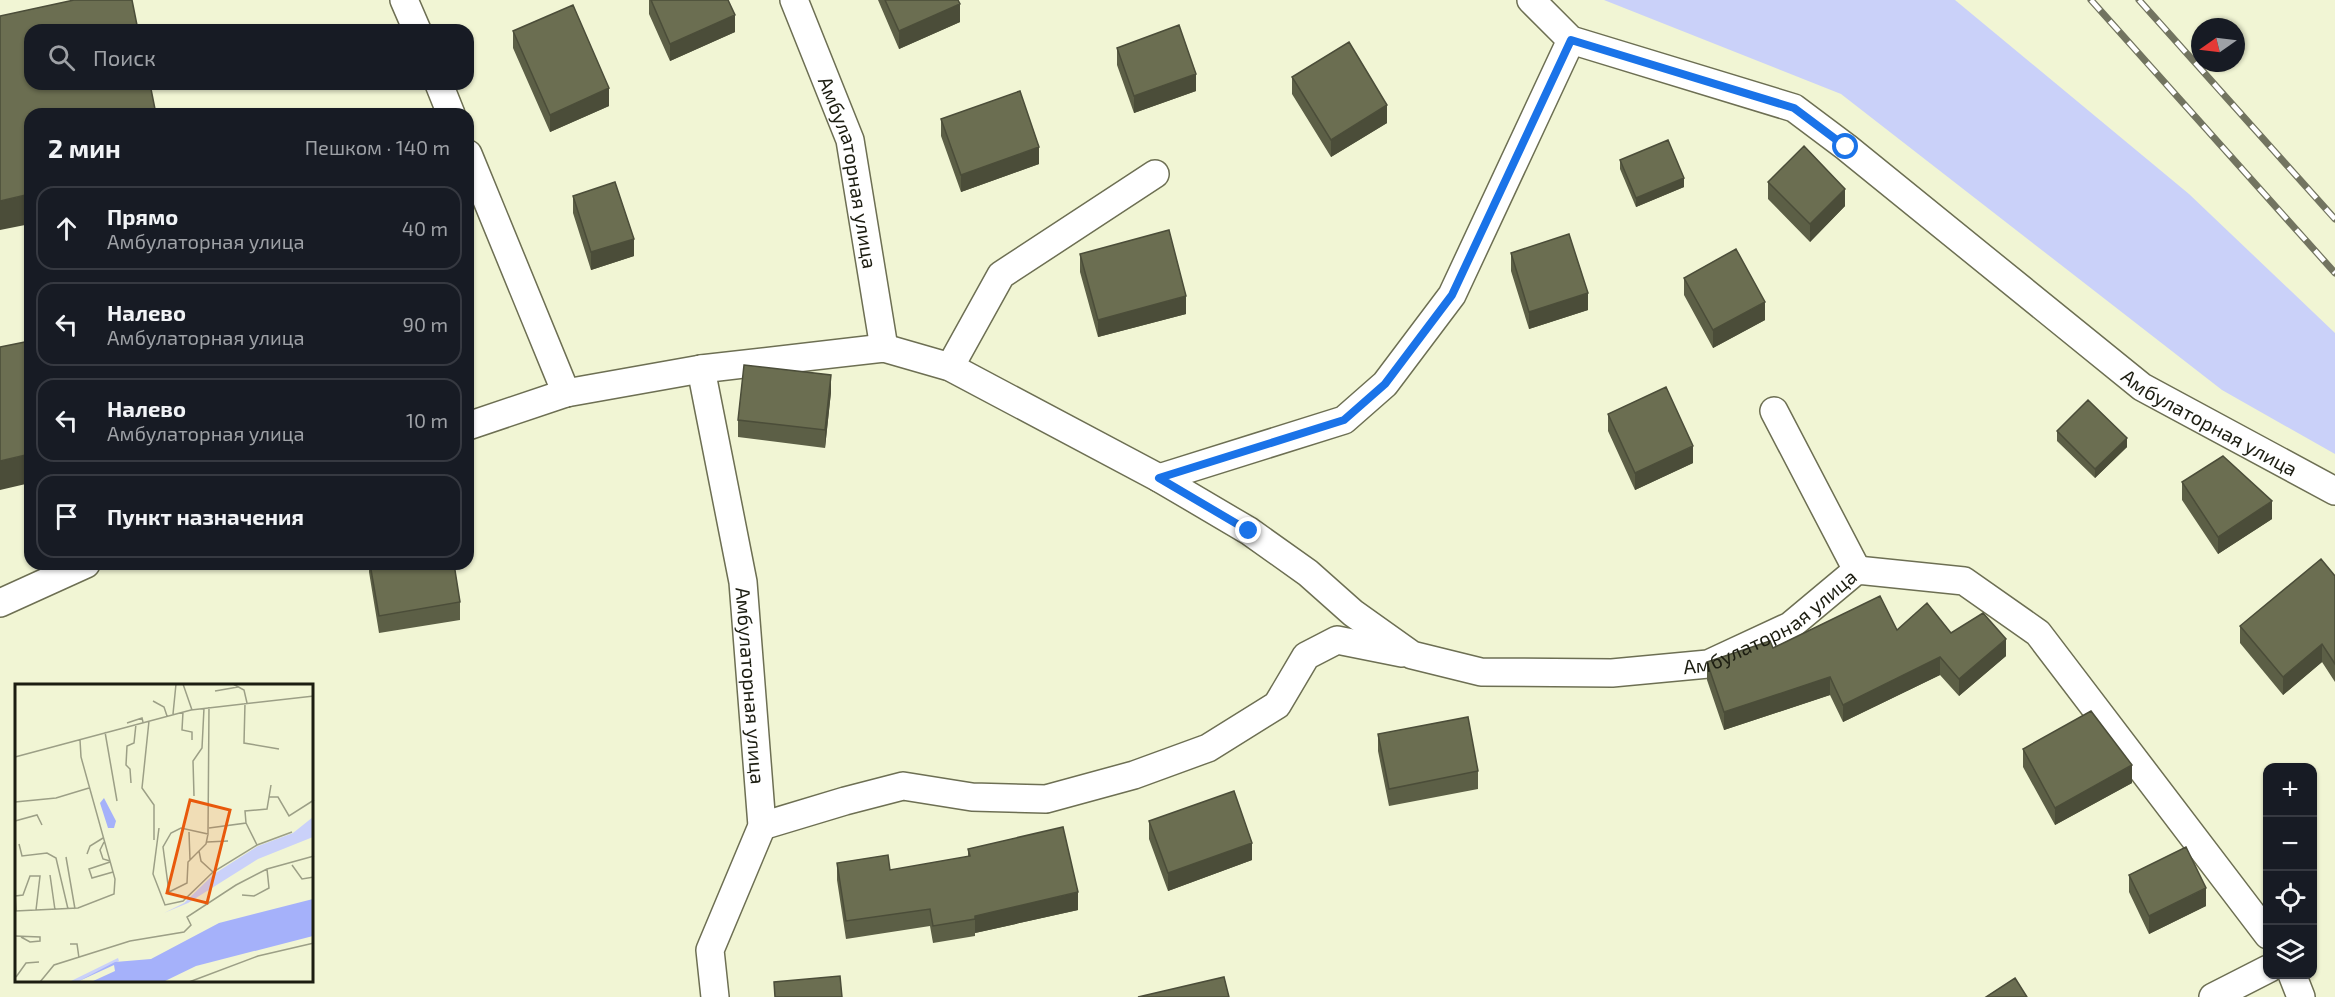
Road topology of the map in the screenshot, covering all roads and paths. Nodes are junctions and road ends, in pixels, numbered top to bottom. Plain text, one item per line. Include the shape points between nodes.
1 (404, 0) edge
2 (794, 0) edge
3 (1531, 0) edge
4 (414, 24) edge
5 (1571, 40) junction
6 (441, 90) edge
7 (449, 108) edge
8 (474, 168) edge
9 (1155, 174) dead end
10 (884, 348) junction
11 (950, 367) junction
12 (700, 369) junction
13 (567, 393) junction
14 (1774, 411) dead end
15 (474, 424) edge
16 (1159, 478) junction
17 (2335, 491) edge
18 (73, 570) edge
19 (1857, 570) junction
20 (0, 603) edge
21 (1412, 655) junction
22 (762, 826) junction
23 (2263, 928) edge
24 (2263, 972) edge
25 (2294, 979) edge
26 (715, 997) edge
27 (2213, 997) edge
28 (2301, 997) edge

1 - 4 lane
2 - 10 lane, Амбулаторная улица via 850,140
3 - 5 lane, Амбулаторная улица
5 - 16 lane via 1452,295 1385,384 1344,420
5 - 17 lane, Амбулаторная улица via 1794,108 2142,387
6 - 7 lane
8 - 13 lane
9 - 11 lane via 1001,274
10 - 11 lane, Амбулаторная улица
10 - 12 lane, Амбулаторная улица
11 - 16 lane, Амбулаторная улица
12 - 13 lane, Амбулаторная улица
12 - 22 lane, Амбулаторная улица via 743,582
13 - 15 lane, Амбулаторная улица
14 - 19 lane
16 - 21 lane, Амбулаторная улица via 1249,531
18 - 20 lane
19 - 21 lane, Амбулаторная улица via 1790,626 1708,664 1612,673 1480,672
19 - 23 lane, Амбулаторная улица via 1964,581 2038,633
21 - 22 lane via 1337,640 1306,656 1277,705 1208,748 1134,775 1046,799 972,797 903,786
22 - 26 lane, Амбулаторная улица via 711,950
24 - 27 lane
25 - 28 lane

